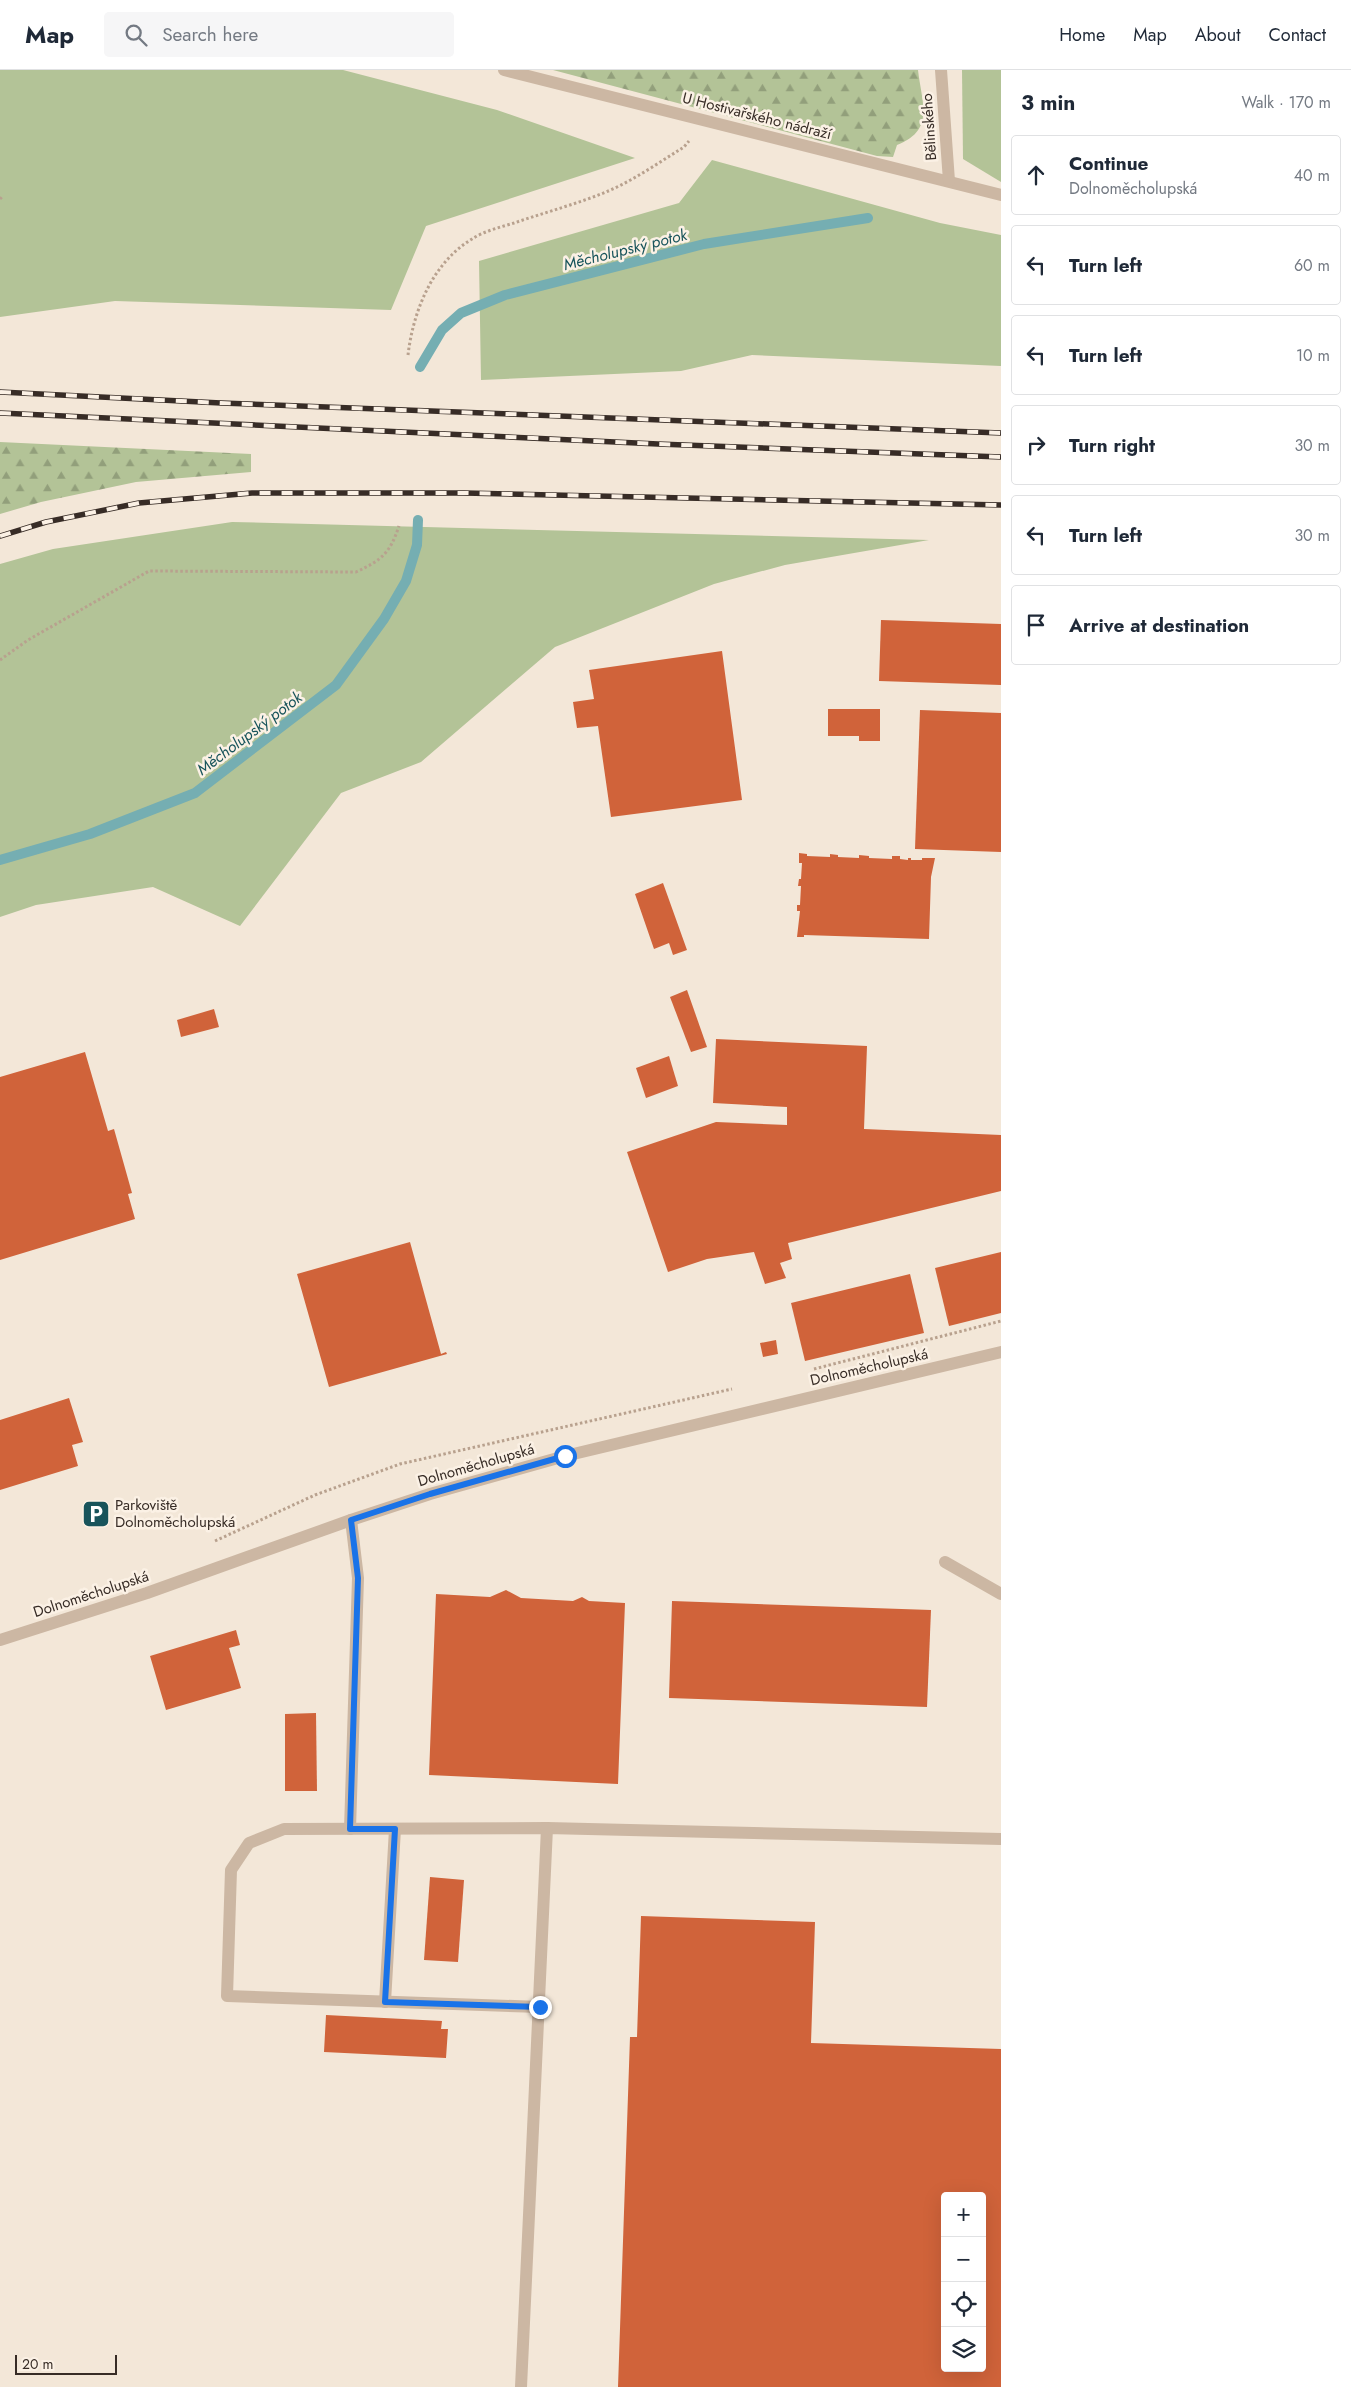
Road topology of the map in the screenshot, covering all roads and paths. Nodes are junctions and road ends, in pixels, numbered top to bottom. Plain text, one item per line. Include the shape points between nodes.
1 (504, 70) edge
2 (941, 70) edge
3 (703, 120) junction
4 (949, 181) junction
5 (1001, 195) edge
6 (408, 355) dead end
7 (399, 526) dead end
8 (0, 660) edge
9 (1001, 1321) edge
10 (1001, 1352) edge
11 (808, 1370) dead end
12 (742, 1386) dead end
13 (351, 1520) junction
14 (209, 1543) dead end
15 (945, 1562) dead end
16 (1001, 1594) edge
17 (0, 1640) edge
18 (547, 1828) junction
19 (350, 1829) junction
20 (395, 1829) junction
21 (1001, 1839) edge
22 (385, 2002) junction
23 (540, 2007) junction
24 (521, 2387) edge

1 - 3 street, U Hostivařského nádraží
2 - 4 street, Bělinského
3 - 4 street, U Hostivařského nádraží
3 - 6 path via 684,147 626,182 603,194 498,228 472,239 451,255 438,271 417,310 410,332
4 - 5 street, U Hostivařského nádraží
7 - 8 path via 392,545 378,561 356,572 149,570 28,640
9 - 11 path
10 - 13 street, Dolnoměcholupská via 565,1456
12 - 14 path via 400,1464 314,1495
13 - 17 street, Dolnoměcholupská via 147,1593
13 - 19 street via 358,1578
15 - 16 street
18 - 20 street
18 - 21 street
18 - 23 street
19 - 20 street
19 - 22 street via 284,1829 248,1843 231,1870 228,1996
20 - 22 street
22 - 23 street
23 - 24 street

